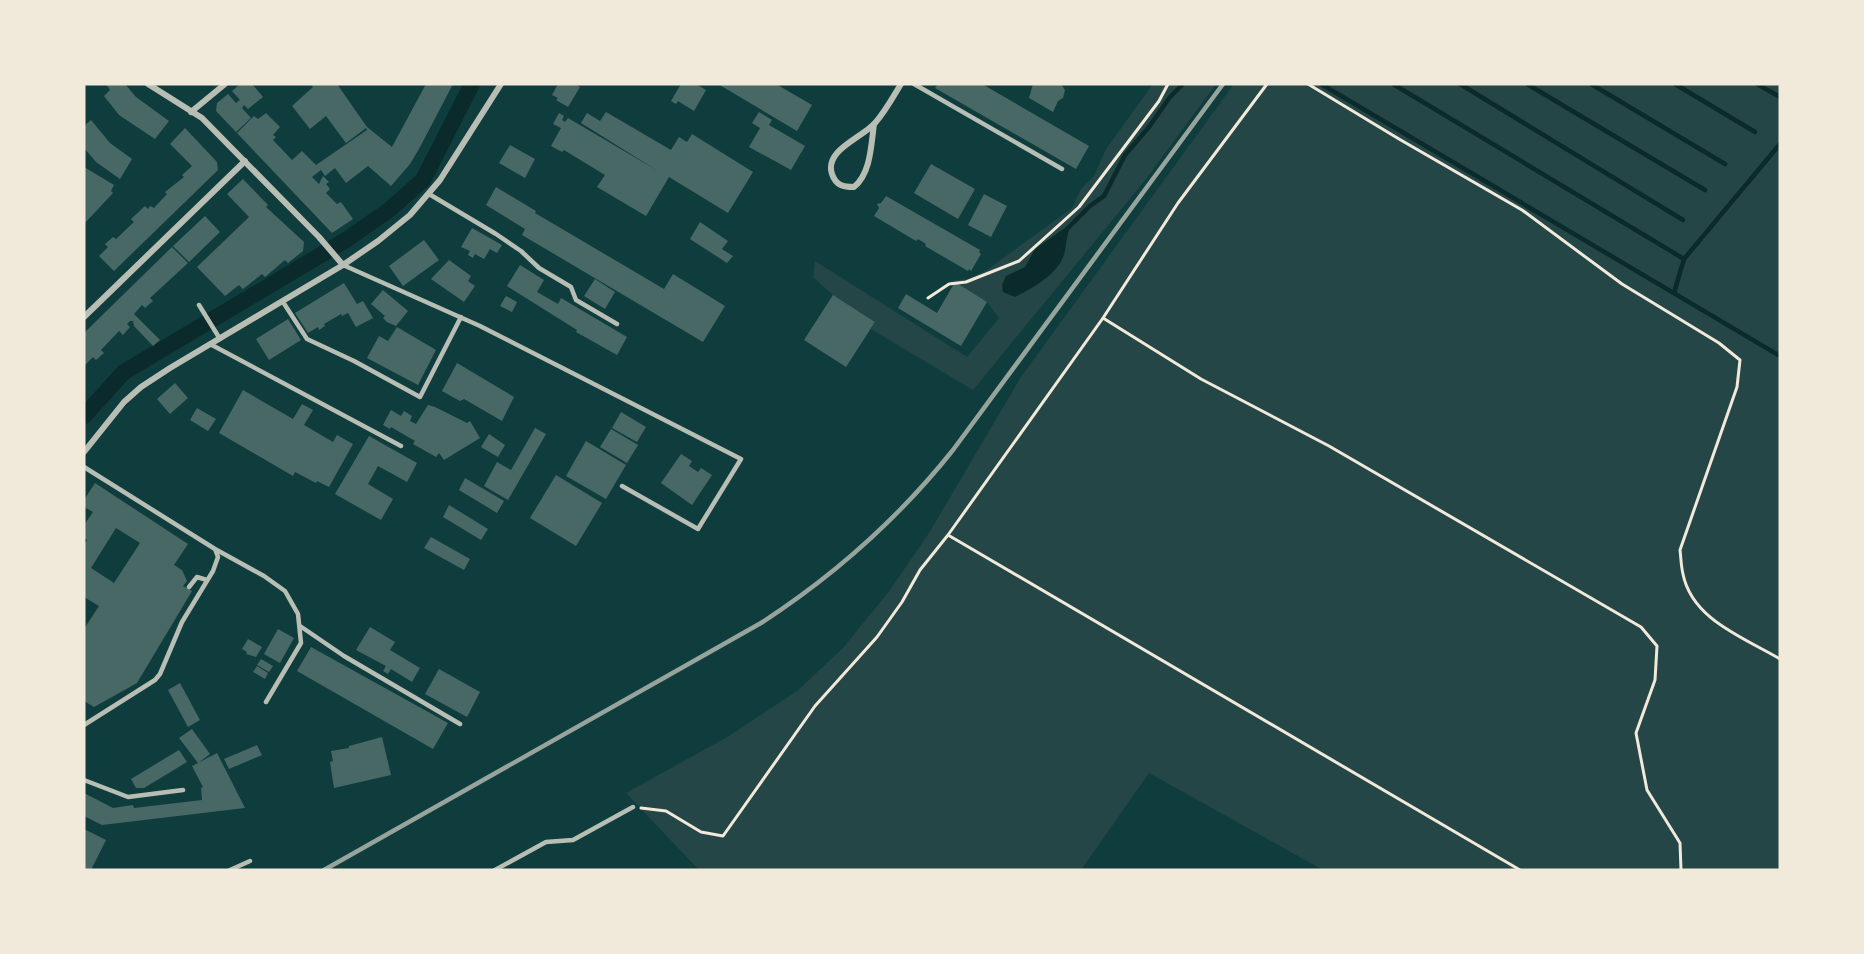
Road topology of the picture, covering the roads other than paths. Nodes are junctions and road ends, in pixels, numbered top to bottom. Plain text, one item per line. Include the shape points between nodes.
1 (148, 84) edge
2 (225, 84) edge
3 (501, 84) edge
4 (901, 84) edge
5 (914, 84) edge
6 (191, 112) junction
7 (874, 124) junction
8 (245, 161) junction
9 (1062, 169) dead end
10 (429, 194) junction
11 (343, 265) junction
12 (283, 302) junction
13 (199, 305) dead end
14 (84, 317) edge
15 (461, 317) junction
16 (617, 324) dead end
17 (220, 339) junction
18 (210, 344) junction
19 (401, 446) dead end
20 (84, 452) edge
21 (84, 467) edge
22 (622, 486) dead end
23 (215, 549) junction
24 (207, 580) junction
25 (189, 587) dead end
26 (300, 626) junction
27 (266, 702) dead end
28 (84, 724) edge
29 (460, 724) dead end
30 (84, 780) edge
31 (183, 790) dead end
32 (633, 807) road end
33 (250, 861) dead end
34 (230, 870) edge
35 (495, 870) edge

1 - 6 street
2 - 6 street
3 - 10 street
4 - 7 street
5 - 9 lane
6 - 8 street
7 - 7 street via 834,158 830,168 834,180 842,187 854,187 862,181
8 - 11 street
8 - 14 street
10 - 11 street via 402,222
10 - 16 lane via 496,234 571,287 576,300
11 - 12 street
11 - 15 lane
12 - 15 lane via 307,339 420,397
12 - 17 street
13 - 17 lane
15 - 22 lane via 741,459 698,529
17 - 18 street
18 - 19 lane
18 - 20 street via 124,402
21 - 23 lane
23 - 24 lane via 216,564
23 - 26 lane via 285,591
24 - 25 lane via 197,577
24 - 28 lane via 155,680
26 - 27 lane via 301,643
26 - 29 lane
30 - 31 lane via 128,797
32 - 35 lane via 573,840 546,842
33 - 34 lane

